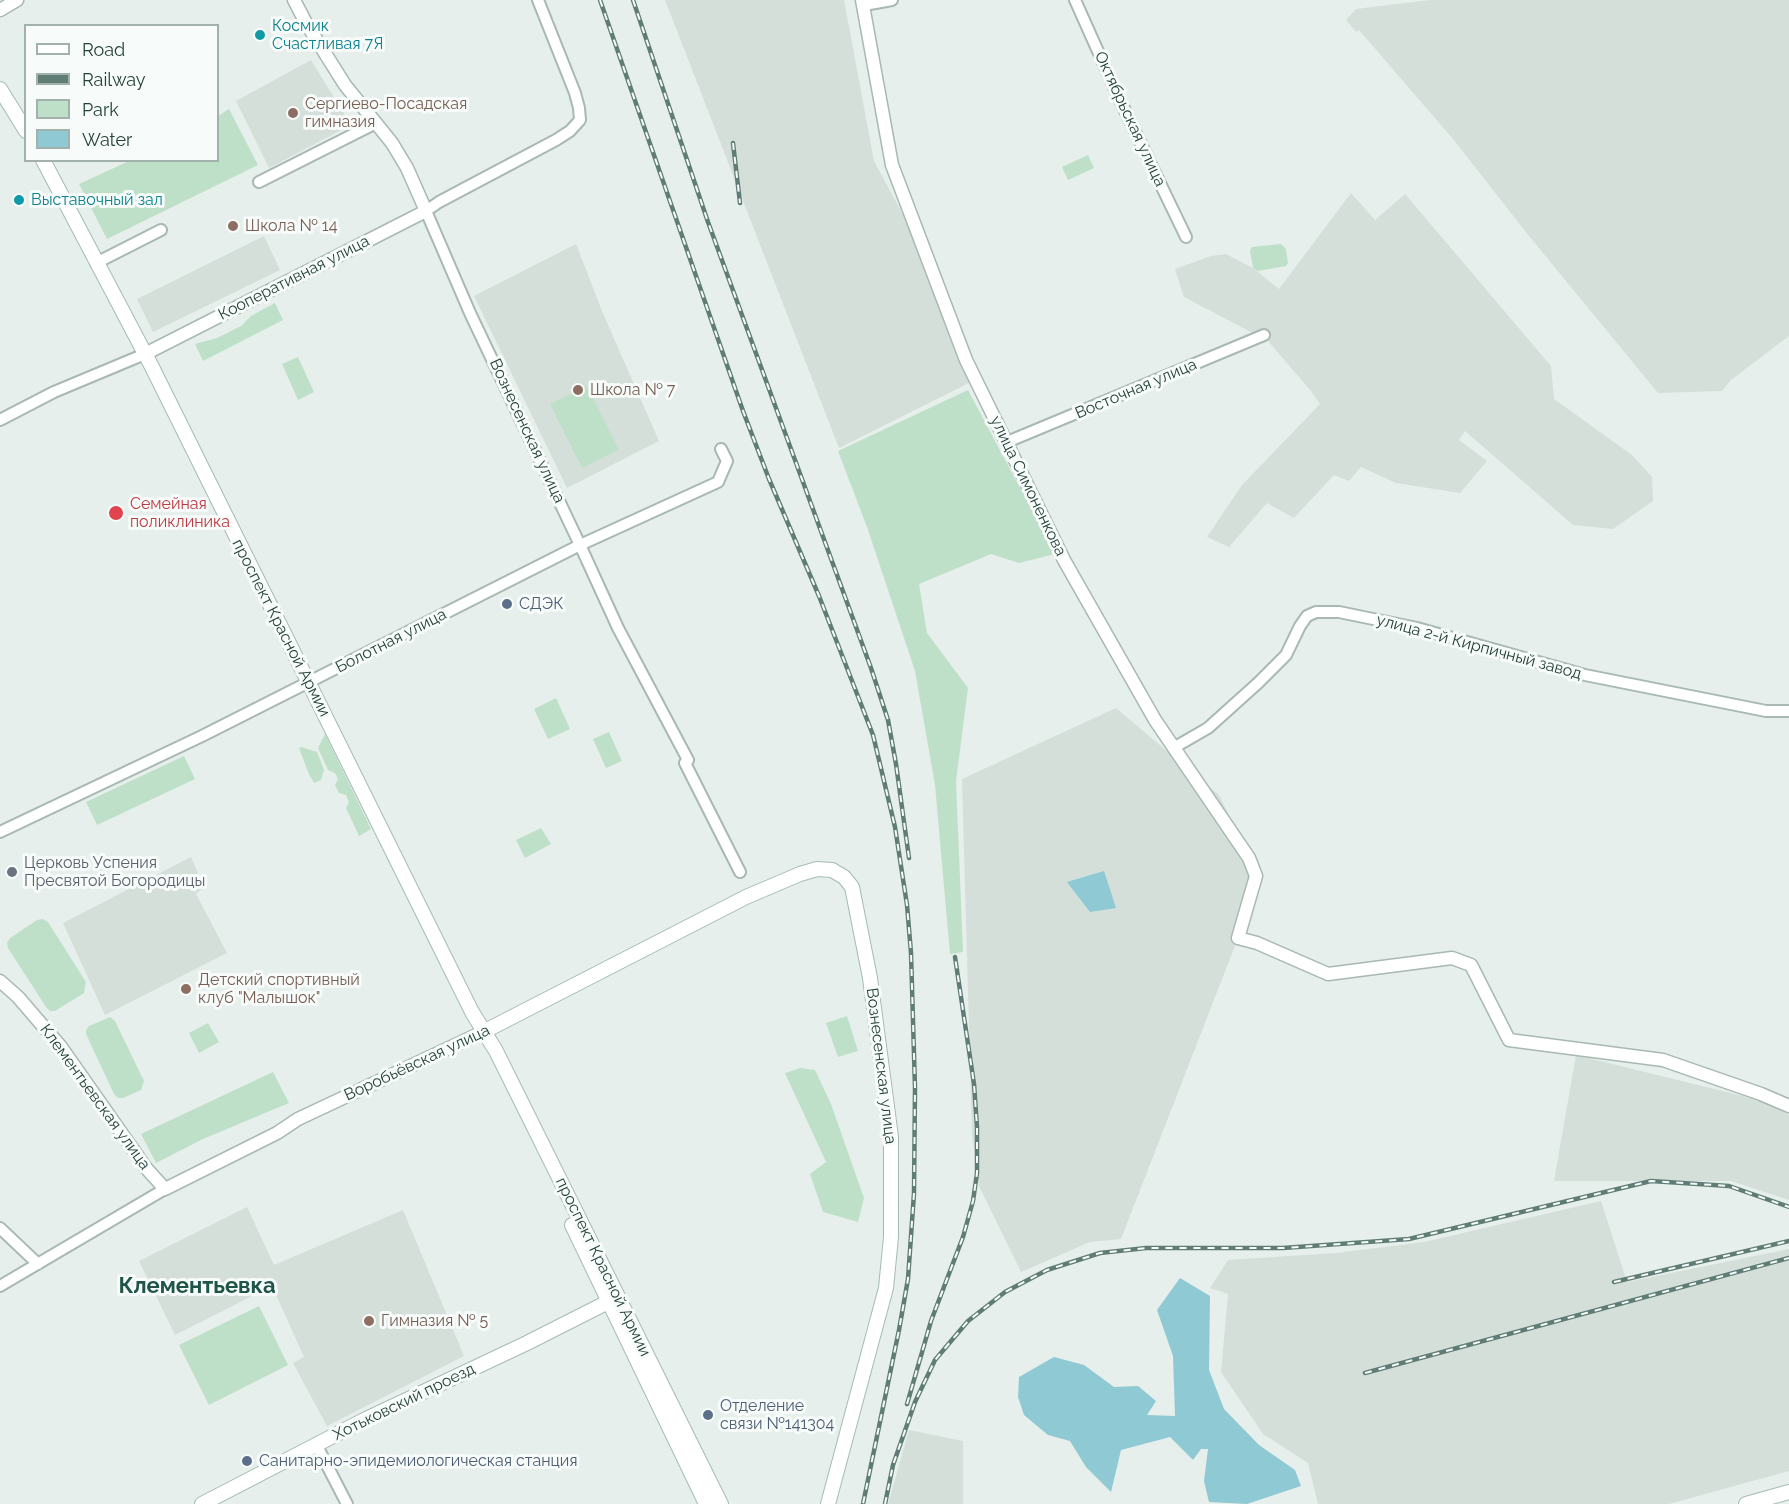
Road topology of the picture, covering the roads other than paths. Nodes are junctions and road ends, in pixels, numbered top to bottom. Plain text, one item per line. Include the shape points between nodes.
1 (17, 0) edge
2 (294, 0) edge
3 (538, 0) edge
4 (892, 0) edge
5 (1075, 0) edge
6 (863, 3) edge
7 (0, 10) edge
8 (0, 89) edge
9 (376, 123) junction
10 (24, 128) edge
11 (44, 162) edge
12 (259, 182) dead end
13 (426, 211) junction
14 (161, 230) dead end
15 (1186, 237) dead end
16 (96, 263) junction
17 (1264, 335) dead end
18 (145, 354) junction
19 (0, 420) edge
20 (1007, 442) junction
21 (722, 449) dead end
22 (580, 545) junction
23 (310, 682) junction
24 (1789, 711) edge
25 (1175, 747) junction
26 (0, 832) edge
27 (740, 872) dead end
28 (844, 877) joint
29 (0, 981) edge
30 (483, 1032) junction
31 (1789, 1106) edge
32 (165, 1189) junction
33 (0, 1228) edge
34 (39, 1264) junction
35 (0, 1286) edge
36 (608, 1302) junction
37 (316, 1444) junction
38 (1789, 1492) edge
39 (202, 1504) edge
40 (347, 1504) edge
41 (706, 1504) edge
42 (721, 1504) edge
43 (828, 1504) edge
44 (1746, 1504) edge

1 - 7 street
2 - 9 street, Вознесенская улица via 345,85
3 - 13 street, Кооперативная улица via 575,93 579,120 556,140
4 - 6 street
5 - 15 street, Октябрьская улица
6 - 20 street, улица Симоненкова via 892,165 966,360
8 - 10 main road
9 - 12 street
9 - 13 street, Вознесенская улица via 407,168
11 - 16 main road, проспект Красной Армии
13 - 18 street, Кооперативная улица
13 - 22 street, Вознесенская улица
14 - 16 street
16 - 18 main road, проспект Красной Армии
17 - 20 street, Восточная улица
18 - 19 street, Кооперативная улица via 54,392
18 - 23 main road, проспект Красной Армии
20 - 25 street, улица Симоненкова via 1064,560 1155,720
21 - 22 street, Болотная улица via 727,461 718,482
22 - 23 street, Болотная улица
22 - 27 street, Вознесенская улица
23 - 26 street, Болотная улица
23 - 30 main road, проспект Красной Армии
24 - 25 street, улица 2-й Кирпичный завод via 1766,711 1585,675 1417,628 1339,612 1316,612 1307,616 1286,655 1258,683 1208,728
25 - 31 street, улица Симоненкова via 1250,858 1256,876 1238,938 1257,942 1328,974 1452,958 1471,965 1509,1040 1664,1060
28 - 30 main road, Воробьёвская улица via 832,870 817,869 746,897
28 - 43 main road, Вознесенская улица via 852,887 881,1059 891,1137 891,1237 886,1288
29 - 32 street, Клементьевская улица via 61,1047
30 - 32 street, Воробьёвская улица via 298,1119
30 - 36 main road, проспект Красной Армии
30 - 42 main road, проспект Красной Армии via 496,1051
32 - 34 street, Воробьёвская улица
33 - 34 street
34 - 35 street, Воробьёвская улица
36 - 37 main road, Хотьковский проезд
36 - 41 main road, проспект Красной Армии
37 - 39 main road, Хотьковский проезд
37 - 40 street
38 - 44 main road

